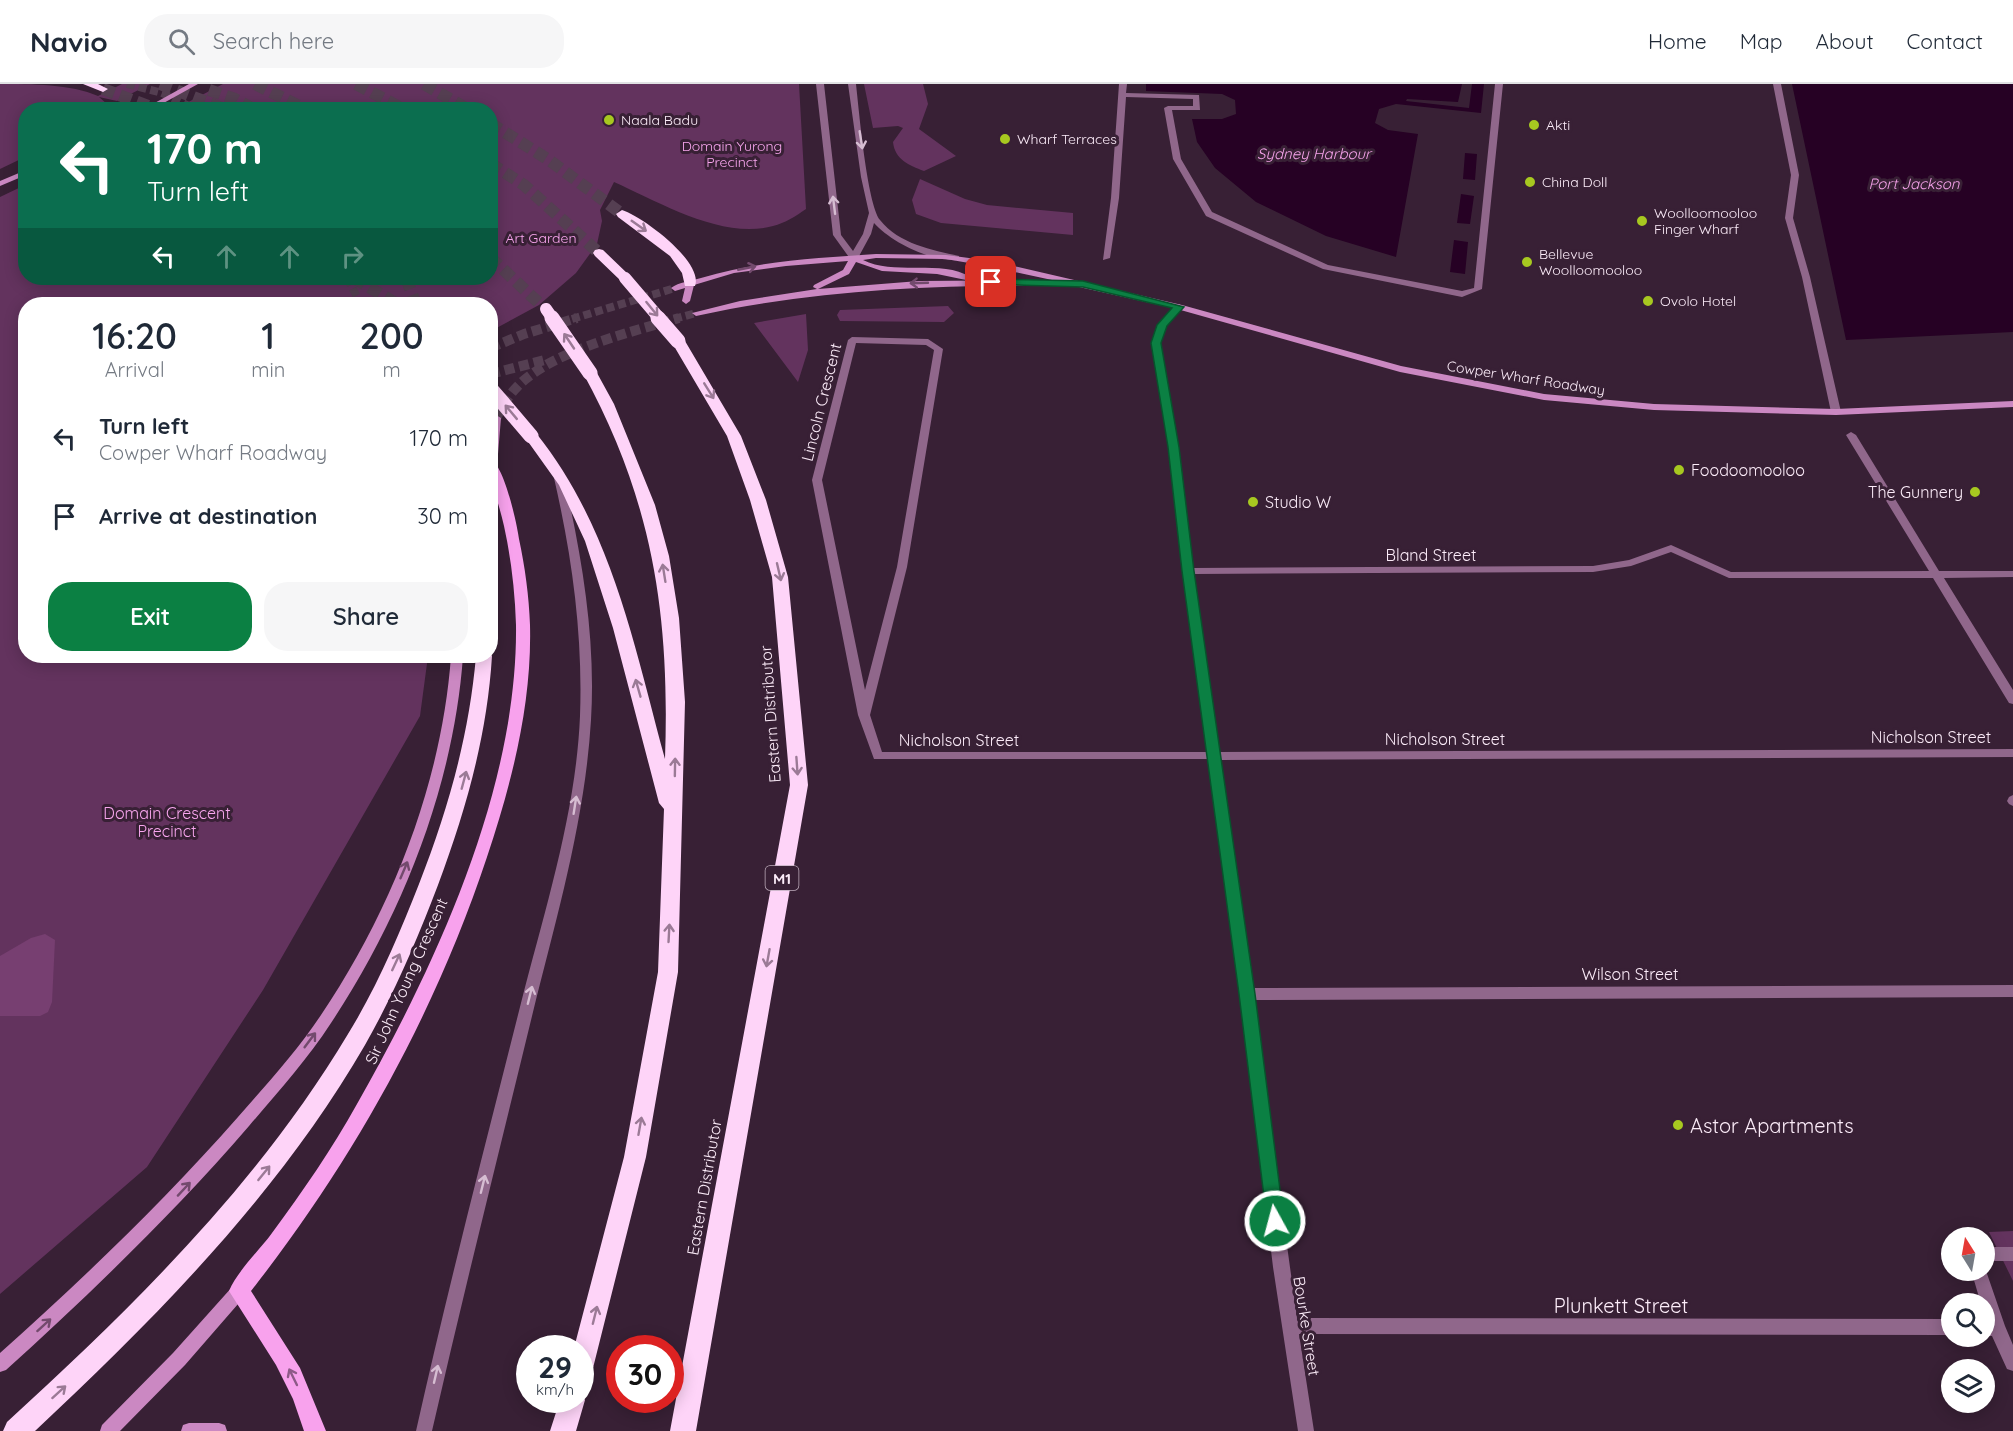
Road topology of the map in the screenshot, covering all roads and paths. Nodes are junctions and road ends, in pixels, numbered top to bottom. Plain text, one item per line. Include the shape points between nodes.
1 (88, 84) edge
2 (194, 84) edge
3 (820, 84) edge
4 (852, 84) edge
5 (1123, 84) edge
6 (1499, 84) edge
7 (1777, 84) edge
8 (103, 89) dead end
9 (1123, 95) junction
10 (160, 102) edge
11 (18, 176) edge
12 (0, 184) edge
13 (622, 214) tunnel mouth
14 (872, 214) junction
15 (598, 253) tunnel mouth
16 (854, 258) junction
17 (1106, 258) dead end
18 (960, 259) junction
19 (991, 282) junction
20 (690, 283) junction
21 (1083, 284) junction
22 (675, 288) tunnel mouth
23 (801, 293) junction
24 (687, 301) dead end
25 (544, 307) tunnel mouth
26 (1179, 307) junction
27 (696, 313) tunnel mouth
28 (498, 397) edge
29 (2013, 404) edge
30 (1836, 411) junction
31 (1851, 435) dead end
32 (559, 475) junction
33 (498, 487) edge
34 (1188, 571) junction
35 (2013, 574) edge
36 (1937, 576) junction
37 (456, 663) edge
38 (483, 663) edge
39 (2013, 700) edge
40 (864, 716) junction
41 (2013, 753) edge
42 (878, 756) joint
43 (1214, 756) junction
44 (674, 826) junction
45 (2013, 991) edge
46 (1247, 994) junction
47 (1995, 1254) edge
48 (2013, 1254) edge
49 (239, 1291) junction
50 (1290, 1326) junction
51 (1941, 1327) edge
52 (1995, 1334) edge
53 (589, 1335) edge
54 (2013, 1363) edge
55 (0, 1364) edge
56 (569, 1413) edge
57 (16, 1431) edge
58 (108, 1431) edge
59 (189, 1431) edge
60 (219, 1431) edge
61 (315, 1431) edge
62 (424, 1431) edge
63 (563, 1431) edge
64 (683, 1431) edge
65 (1306, 1431) edge

1 - 8 highway
2 - 10 main road
16 -> 3 street via 837,235
4 -> 14 street
5 - 9 street
6 - 9 street via 1478,289 1462,294 1326,267 1209,214 1177,159 1168,108 1197,108 1196,97
7 - 30 street via 1795,175 1789,218
9 - 17 street
11 - 12 main road
13 -> 20 highway via 683,261 690,272
14 - 16 street
14 - 18 street via 888,232 916,248
15 -> 64 highway, Eastern Distributor / M1, bridge via 625,278 678,341 734,436 780,577 799,785
16 - 18 main road, Cowper Wharf Roadway
16 - 19 main road via 879,269 936,271
20 -> 16 main road, Cowper Wharf Roadway via 748,268
16 - 23 main road via 846,272
18 - 21 main road, Cowper Wharf Roadway
19 - 21 main road, Cowper Wharf Roadway
19 -> 23 main road, Cowper Wharf Roadway via 884,285
20 - 22 main road, Cowper Wharf Roadway
20 - 24 main road
21 - 26 main road, Cowper Wharf Roadway
23 - 27 main road, Cowper Wharf Roadway
44 -> 25 highway, bridge via 676,702 671,618 661,556 630,455 590,373
26 - 30 main road, Cowper Wharf Roadway via 1400,369 1544,397 1654,407
26 - 34 street, Bourke Street via 1162,325 1156,343
32 -> 28 highway, bridge
29 - 30 main road, Cowper Wharf Roadway
31 - 36 street
44 -> 32 highway via 615,604 600,559
62 -> 32 street via 564,860 581,761 585,708 582,628 571,526
33 - 49 main road, Sir John Young Crescent via 516,547 523,604 522,668 515,726 494,814 434,974 373,1097 290,1226
34 - 36 street, Bland Street via 1593,569 1631,563 1671,548 1729,575
34 - 43 street, Bourke Street
35 - 36 street
36 - 39 street
55 -> 37 main road via 105,1269 195,1178 274,1086 333,1009 377,929 416,843 450,719
57 -> 38 highway via 102,1353 231,1216 271,1166 341,1063 398,957 440,856 474,743
40 - 40 street, Lincoln Crescent via 897,592 933,396 939,349 928,342 852,340 818,480
40 - 42 street, Lincoln Crescent
41 - 43 street, Nicholson Street
42 - 43 street, Nicholson Street
43 - 46 street, Bourke Street
53 -> 44 highway via 635,1157 666,984
45 - 46 street, Wilson Street
46 - 50 street, Bourke Street
47 - 48 street
49 - 58 main road, Sir John Young Crescent
61 -> 49 main road via 290,1370
50 - 51 street, Plunkett Street
50 - 65 street, Bourke Street
52 - 54 street
56 - 63 highway
59 - 60 main road

